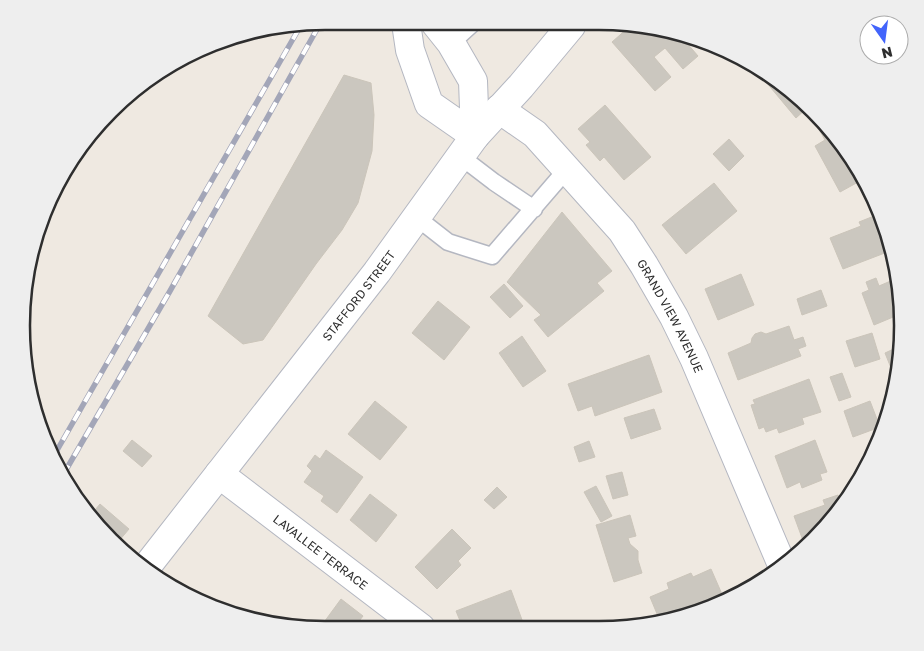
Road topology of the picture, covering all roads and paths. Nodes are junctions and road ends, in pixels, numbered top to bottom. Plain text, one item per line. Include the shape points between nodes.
1 (407, 30) edge
2 (568, 30) edge
3 (443, 33) edge
4 (499, 109) junction
5 (468, 146) junction
6 (567, 169) junction
7 (534, 209) junction
8 (416, 217) junction
9 (219, 474) junction
10 (779, 559) edge
11 (150, 563) edge
12 (412, 621) edge

1 - 5 main road via 410,50 429,104
2 - 4 main road, STAFFORD STREET
3 - 5 main road via 473,81
4 - 5 main road, STAFFORD STREET
4 - 6 main road, GRAND VIEW AVENUE via 535,134
5 - 7 lane via 494,182
5 - 8 main road, STAFFORD STREET
6 - 7 lane
6 - 10 main road, GRAND VIEW AVENUE via 622,231 674,317 698,366
7 - 8 lane via 492,256 448,242
8 - 9 main road, STAFFORD STREET via 377,272
9 - 11 main road, STAFFORD STREET
9 - 12 main road, LAVALLEE TERRACE

